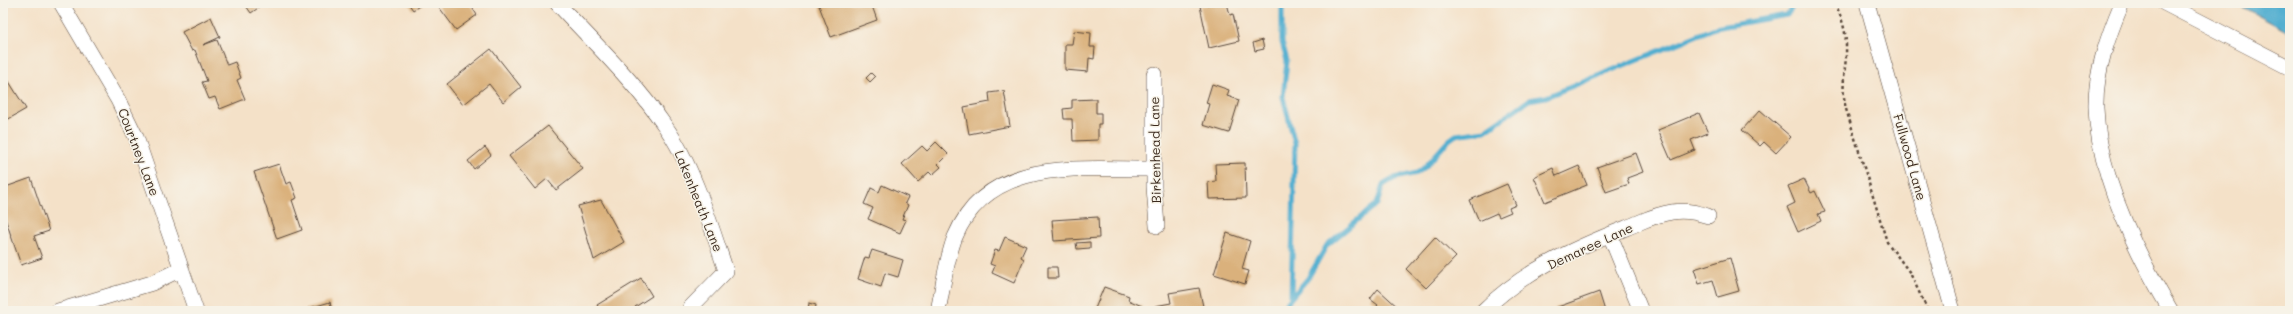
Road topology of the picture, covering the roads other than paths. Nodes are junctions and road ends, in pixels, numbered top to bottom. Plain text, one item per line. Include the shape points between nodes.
1 (61, 3) edge
2 (557, 3) edge
3 (1867, 3) edge
4 (2122, 3) edge
5 (2164, 3) edge
6 (2290, 68) edge
7 (1154, 74) dead end
8 (1154, 169) junction
9 (1708, 216) dead end
10 (1157, 226) dead end
11 (1610, 235) junction
12 (181, 269) junction
13 (690, 308) dead end
14 (58, 311) edge
15 (196, 311) edge
16 (938, 311) edge
17 (1483, 311) edge
18 (1641, 311) edge
19 (1953, 311) edge
20 (2171, 311) edge

1 - 12 street, Courtney Lane via 118,100 136,137
2 - 13 street, Lakenheath Lane via 638,90 666,127 686,165 726,271
3 - 19 street, Fullwood Lane
4 - 20 street via 2111,29 2101,65 2096,108 2100,144 2117,202 2147,271
5 - 6 street
7 - 8 street, Birkenhead Lane
8 - 10 street, Birkenhead Lane
8 - 16 street via 1040,171 1016,178 993,190 970,211 955,237
9 - 11 street, Demaree Lane via 1687,211 1672,212
11 - 17 street, Demaree Lane via 1557,258 1514,285
11 - 18 street
12 - 14 street via 152,283
12 - 15 street, Courtney Lane

